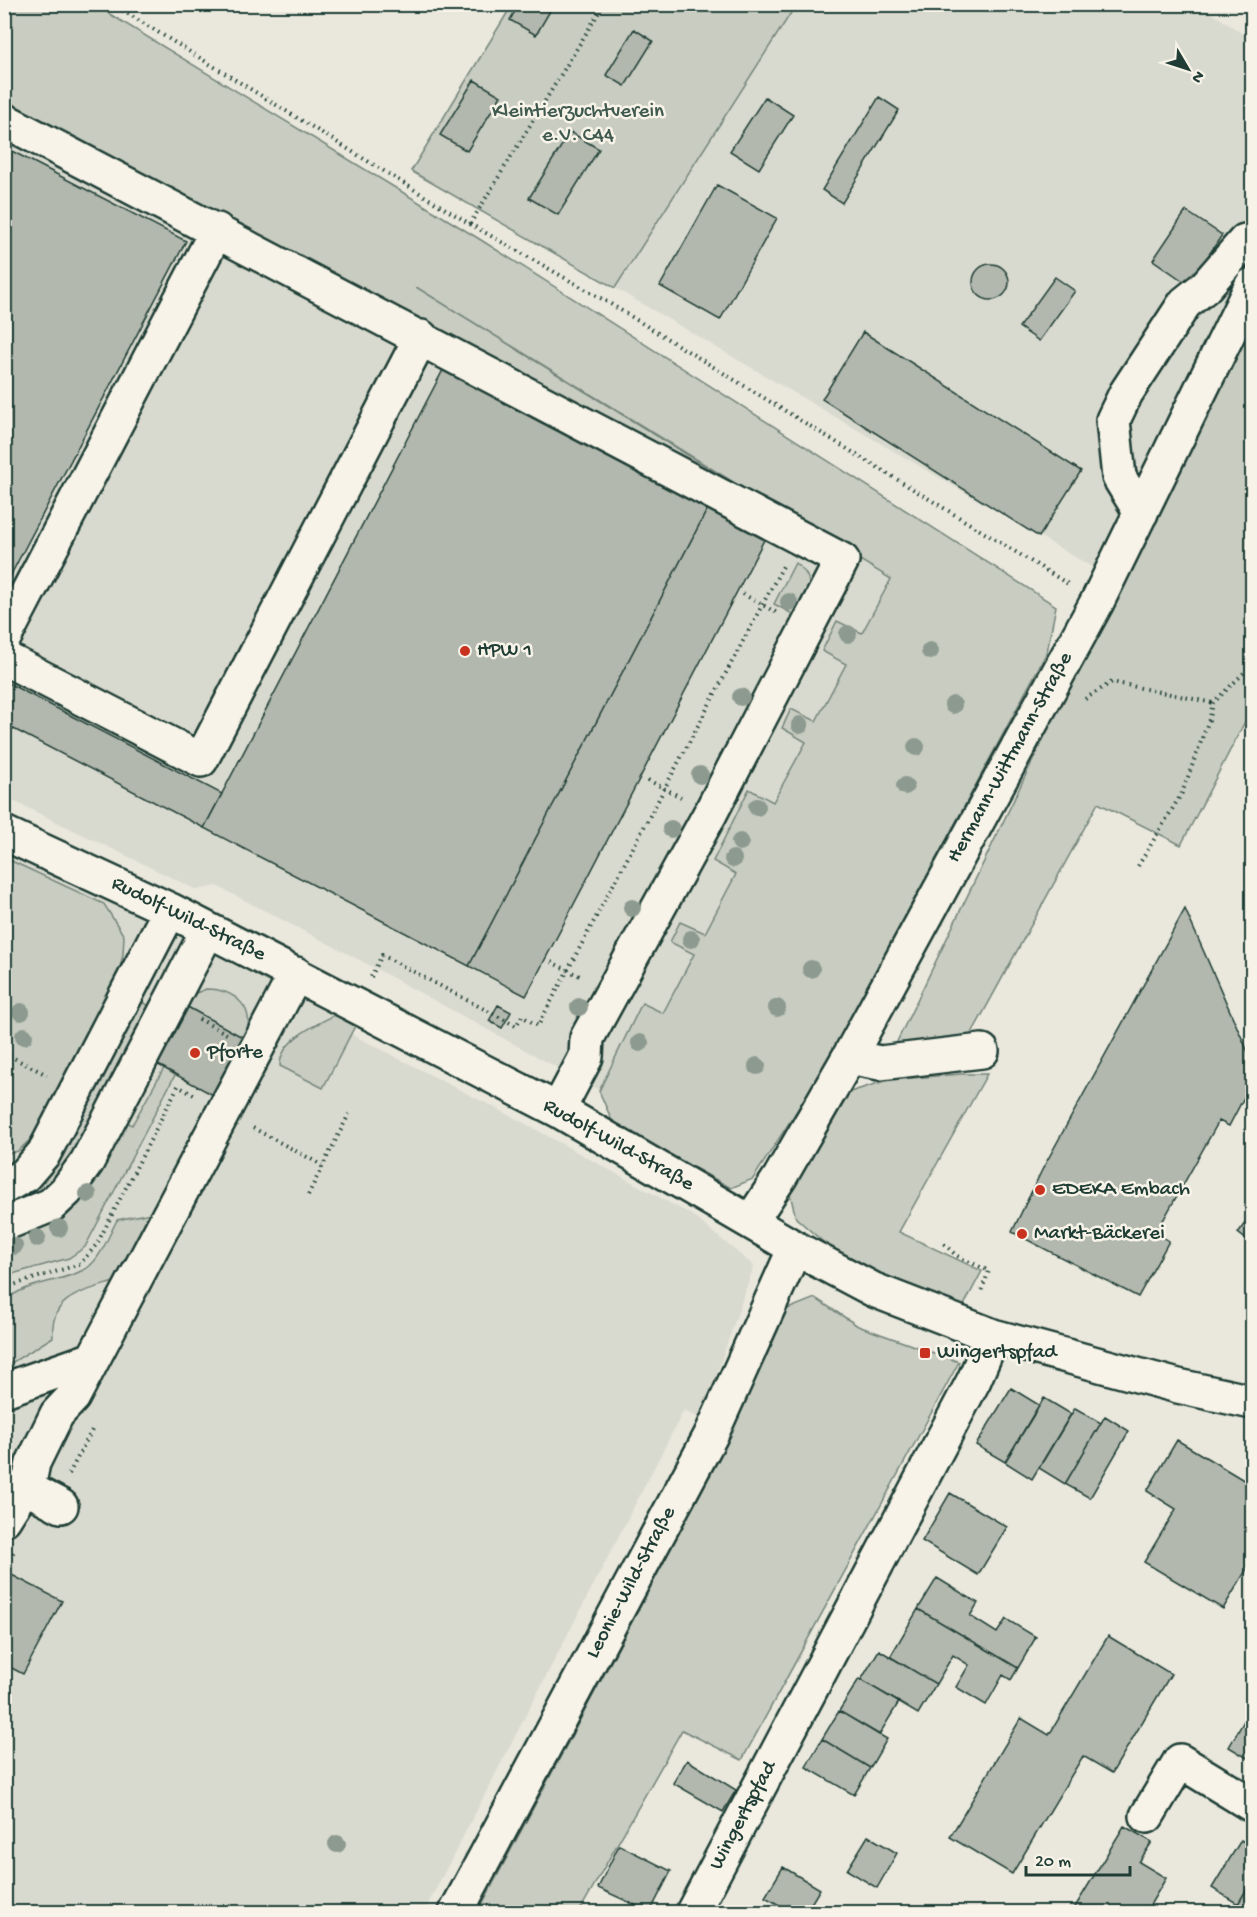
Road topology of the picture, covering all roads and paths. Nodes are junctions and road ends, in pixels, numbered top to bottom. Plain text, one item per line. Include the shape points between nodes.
1 (112, 4) edge
2 (604, 4) edge
3 (4, 120) edge
4 (470, 224) junction
5 (217, 230) junction
6 (1252, 240) edge
7 (1252, 285) edge
8 (421, 337) junction
9 (1141, 513) junction
10 (799, 537) junction
11 (1097, 602) junction
12 (4, 638) edge
13 (4, 658) edge
14 (1252, 665) edge
15 (1213, 703) junction
16 (1076, 704) dead end
17 (648, 780) dead end
18 (665, 789) junction
19 (4, 833) edge
20 (1138, 866) dead end
21 (170, 910) junction
22 (208, 930) junction
23 (296, 974) junction
24 (356, 1006) junction
25 (626, 1008) dead end
26 (982, 1051) dead end
27 (586, 1057) junction
28 (849, 1057) junction
29 (178, 1086) dead end
30 (558, 1110) junction
31 (224, 1111) junction
32 (349, 1114) dead end
33 (322, 1165) junction
34 (4, 1186) edge
35 (308, 1195) dead end
36 (751, 1221) junction
37 (4, 1224) edge
38 (944, 1244) dead end
39 (795, 1248) junction
40 (4, 1288) edge
41 (980, 1332) junction
42 (93, 1359) junction
43 (4, 1390) edge
44 (1252, 1402) edge
45 (28, 1483) junction
46 (62, 1506) dead end
47 (4, 1519) edge
48 (1252, 1804) edge
49 (1147, 1816) dead end
50 (456, 1912) edge
51 (693, 1912) edge

1 - 4 path
2 - 4 path
3 - 5 street
4 - 11 path via 604,300
5 - 8 street
5 - 12 street
6 - 9 street via 1245,241 1205,287 1185,303 1126,393 1113,420 1119,477
7 - 9 street, Hermann-Wittmann-Straße
8 - 10 street
8 - 13 street via 201,760
9 - 11 street, Hermann-Wittmann-Straße
10 - 18 path
10 - 27 street via 842,560 711,812 587,1038
11 - 28 street, Hermann-Wittmann-Straße
14 - 15 path
15 - 16 path via 1112,682
15 - 20 path via 1182,793
17 - 18 path
18 - 24 path via 538,1026 522,1016 516,1026 382,955
19 - 21 street, Rudolf-Wild-Straße
21 - 22 street, Rudolf-Wild-Straße
21 - 34 street via 44,1153 25,1175
22 - 23 street, Rudolf-Wild-Straße
22 - 37 street via 87,1162 51,1205
23 - 24 street, Rudolf-Wild-Straße
23 - 31 street
24 - 30 street, Rudolf-Wild-Straße
25 - 27 street via 605,1047
26 - 28 street via 880,1063
27 - 30 street
28 - 36 street, Hermann-Wittmann-Straße
29 - 40 path via 97,1244 86,1258 80,1264
30 - 36 street, Rudolf-Wild-Straße
31 - 33 path
31 - 42 street
32 - 33 path
33 - 35 path
36 - 39 street, Rudolf-Wild-Straße
38 - 41 path via 957,1256 989,1271
39 - 41 street, Rudolf-Wild-Straße via 874,1290
39 - 50 street, Leonie-Wild-Straße via 711,1435
41 - 44 street, Rudolf-Wild-Straße
41 - 51 street, Wingertspfad via 974,1380
42 - 43 street
42 - 45 street via 73,1397 67,1430 47,1468
45 - 46 street
45 - 47 street
48 - 49 street via 1180,1761

